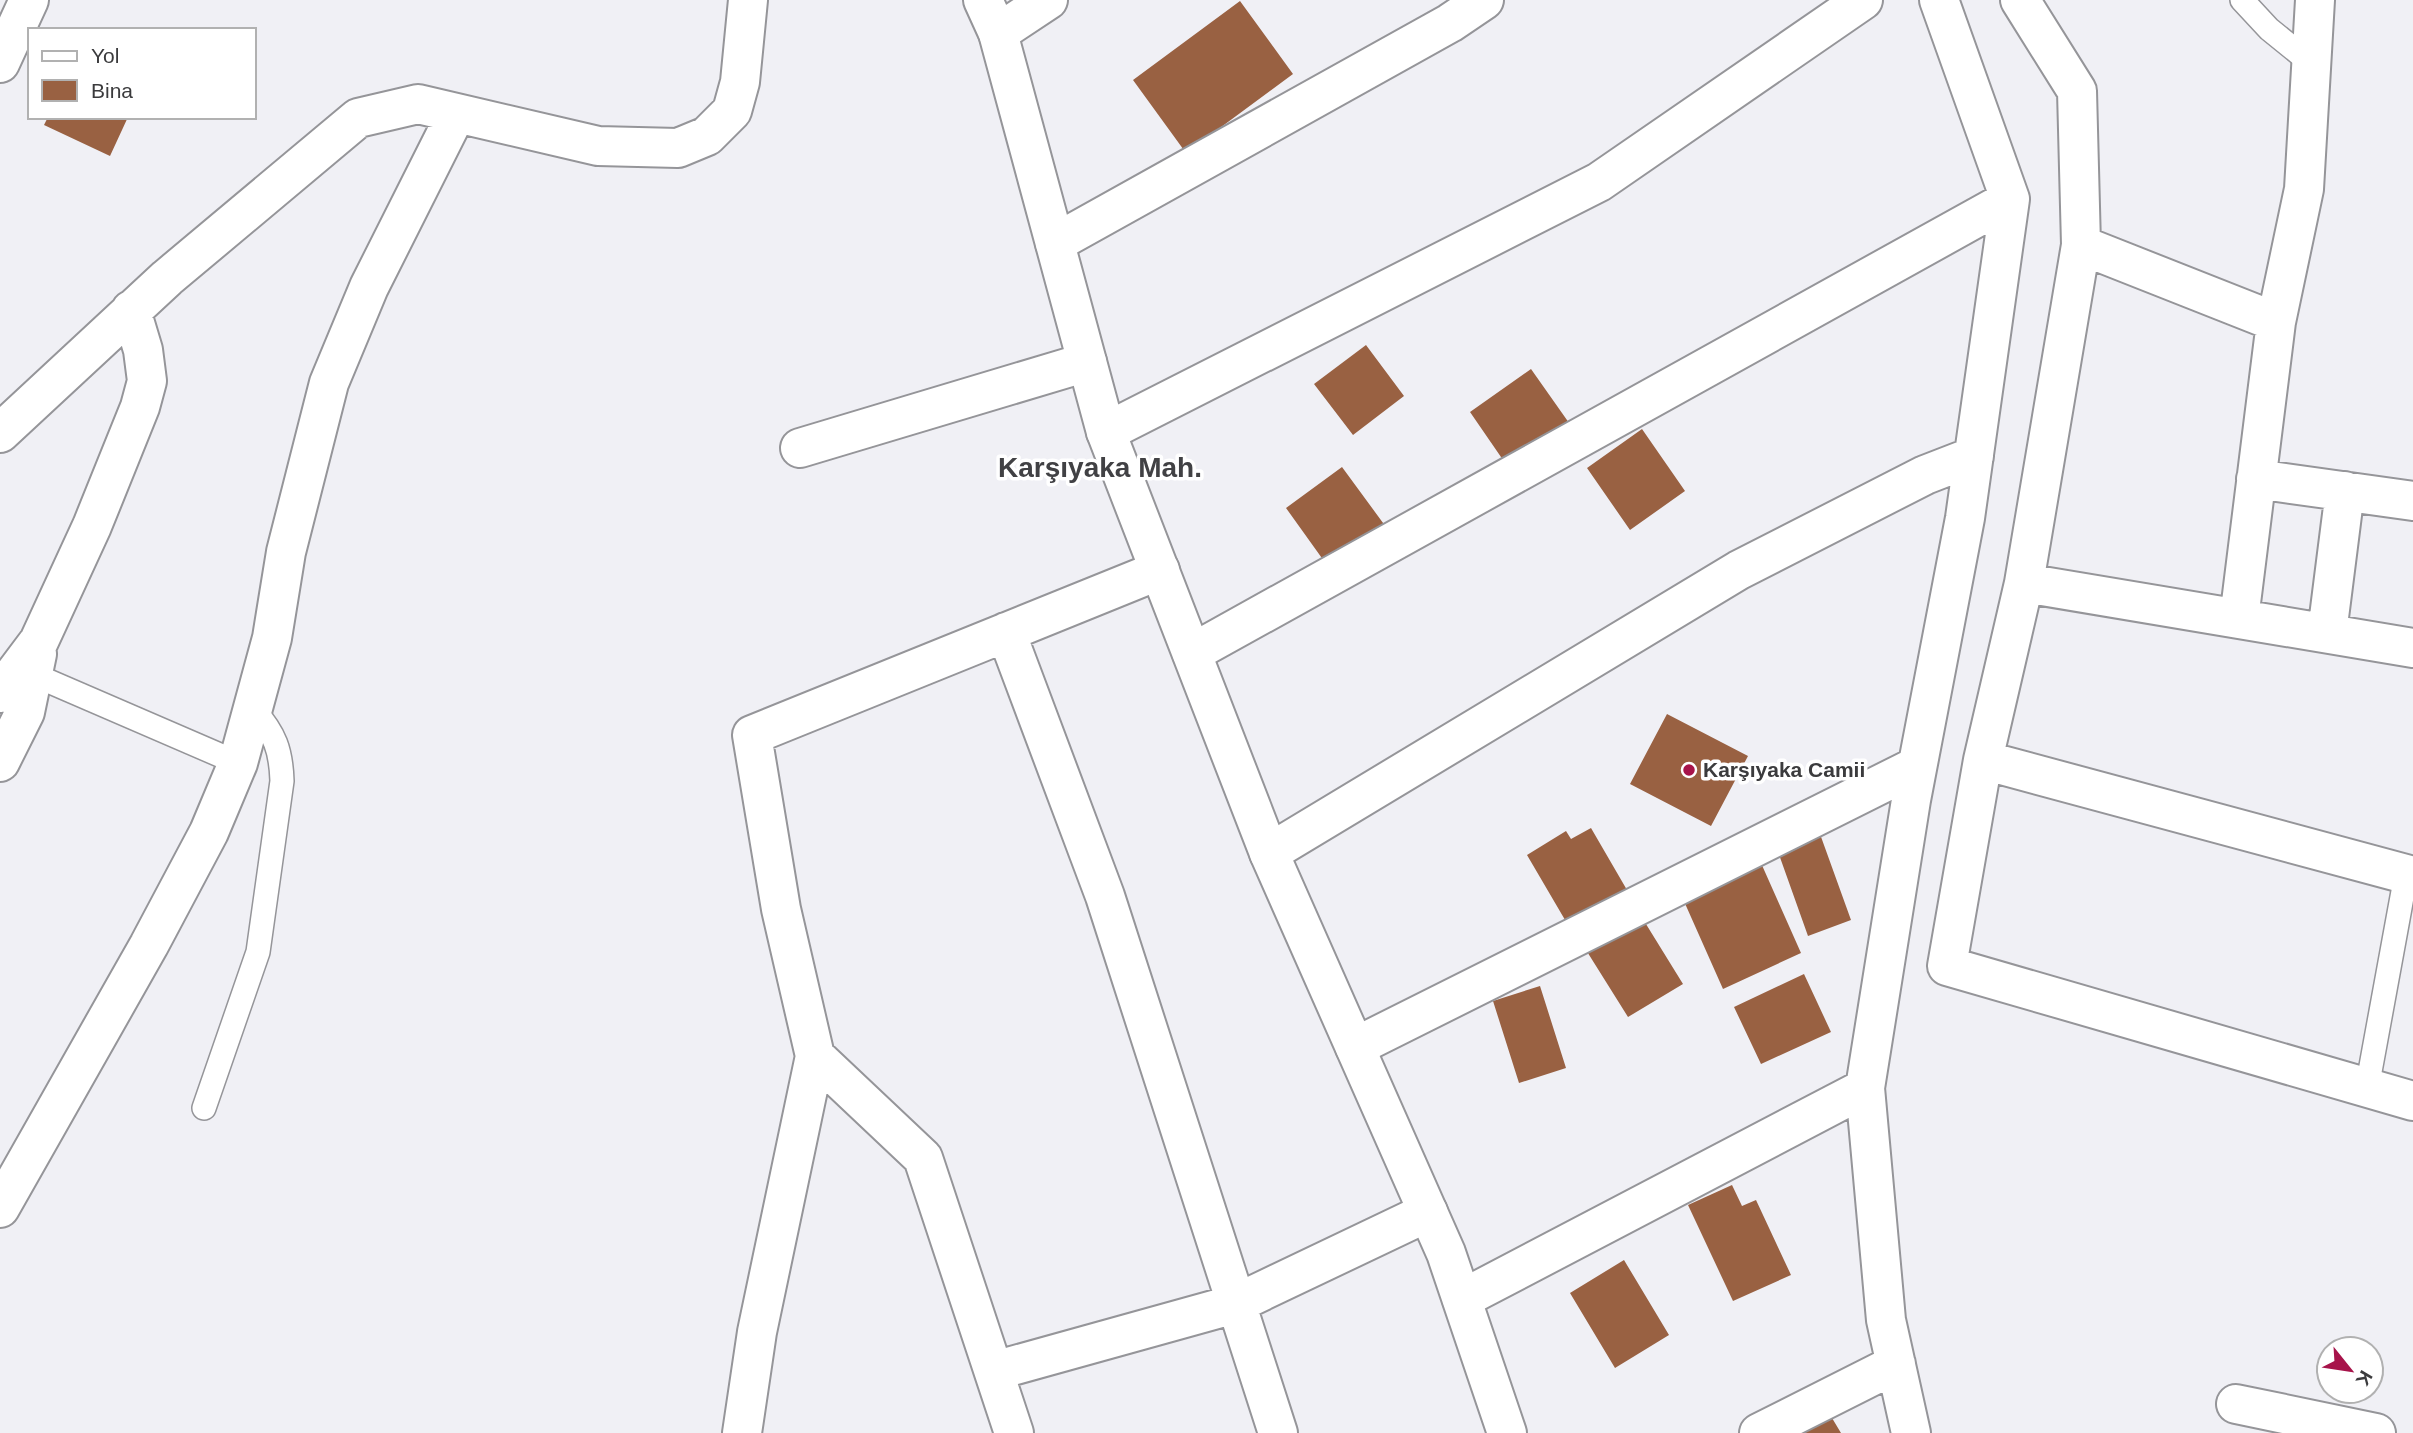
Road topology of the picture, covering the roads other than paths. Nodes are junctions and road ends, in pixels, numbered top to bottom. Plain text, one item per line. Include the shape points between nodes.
1 (29, 0) edge
2 (748, 0) edge
3 (1048, 0) edge
4 (1484, 0) edge
5 (1863, 0) edge
6 (1940, 0) edge
7 (2020, 0) edge
8 (2242, 0) edge
9 (2315, 0) edge
10 (990, 17) edge
11 (0, 63) edge
12 (2311, 63) junction
13 (456, 114) junction
14 (2010, 199) junction
15 (1055, 243) junction
16 (2081, 245) junction
17 (131, 310) junction
18 (2276, 322) junction
19 (1087, 362) junction
20 (1106, 432) junction
21 (0, 433) edge
22 (800, 448) dead end
23 (1974, 456) junction
24 (2256, 479) junction
25 (2345, 492) junction
26 (2413, 501) edge
27 (1160, 570) junction
28 (2024, 583) junction
29 (2239, 619) junction
30 (1006, 632) junction
31 (2327, 633) junction
32 (2413, 648) edge
33 (1192, 653) junction
34 (36, 658) junction
35 (0, 694) edge
36 (254, 710) junction
37 (1983, 760) junction
38 (0, 762) edge
39 (238, 763) junction
40 (1917, 766) junction
41 (1269, 853) junction
42 (2410, 875) edge
43 (1355, 1047) junction
44 (815, 1056) junction
45 (2367, 1087) junction
46 (1865, 1088) junction
47 (2413, 1101) edge
48 (204, 1108) dead end
49 (0, 1208) edge
50 (1428, 1212) junction
51 (1462, 1299) junction
52 (1235, 1304) junction
53 (1896, 1364) junction
54 (994, 1371) junction
55 (2236, 1404) dead end
56 (742, 1433) edge
57 (1014, 1433) edge
58 (1278, 1433) edge
59 (1507, 1433) edge
60 (1759, 1433) edge
61 (1911, 1433) edge
62 (2376, 1433) edge

1 - 11 street
2 - 13 street via 740,82 732,111 707,136 678,148 598,146
3 - 10 street
4 - 15 street
5 - 20 street via 1599,182
6 - 14 street
7 - 16 street via 2077,91
8 - 12 lane
9 - 12 street
10 - 15 street
12 - 18 street via 2304,189
13 - 17 street via 418,104 358,118
13 - 36 street via 369,287 330,383 285,552 272,638
14 - 23 street
14 - 33 street
15 - 19 street
16 - 18 street
16 - 28 street
17 - 21 street
17 - 34 street via 146,381 140,407
18 - 24 street
19 - 20 street
19 - 22 street
20 - 27 street
23 - 40 street
23 - 41 street via 1925,475 1739,570
24 - 25 street
24 - 29 street
25 - 26 street
25 - 31 street
27 - 30 street
27 - 33 street
28 - 29 street
28 - 37 street
29 - 31 street
30 - 44 street via 752,735 781,909
30 - 52 street via 1105,897
31 - 32 street
33 - 41 street
34 - 35 street
34 - 38 street via 24,712
34 - 39 lane
36 - 39 street
36 - 48 lane via 271,730 282,781 258,952
37 - 42 street
37 - 45 street via 1947,966
39 - 49 street via 209,832 149,945
40 - 43 street
40 - 46 street
41 - 43 street
42 - 45 lane
43 - 50 street
44 - 54 street via 923,1158
44 - 56 street via 757,1332
45 - 47 street
46 - 51 street
46 - 53 street via 1886,1320
50 - 51 street
50 - 52 street
51 - 59 street
52 - 54 street
52 - 58 street
53 - 60 street
53 - 61 street
54 - 57 street
55 - 62 street

